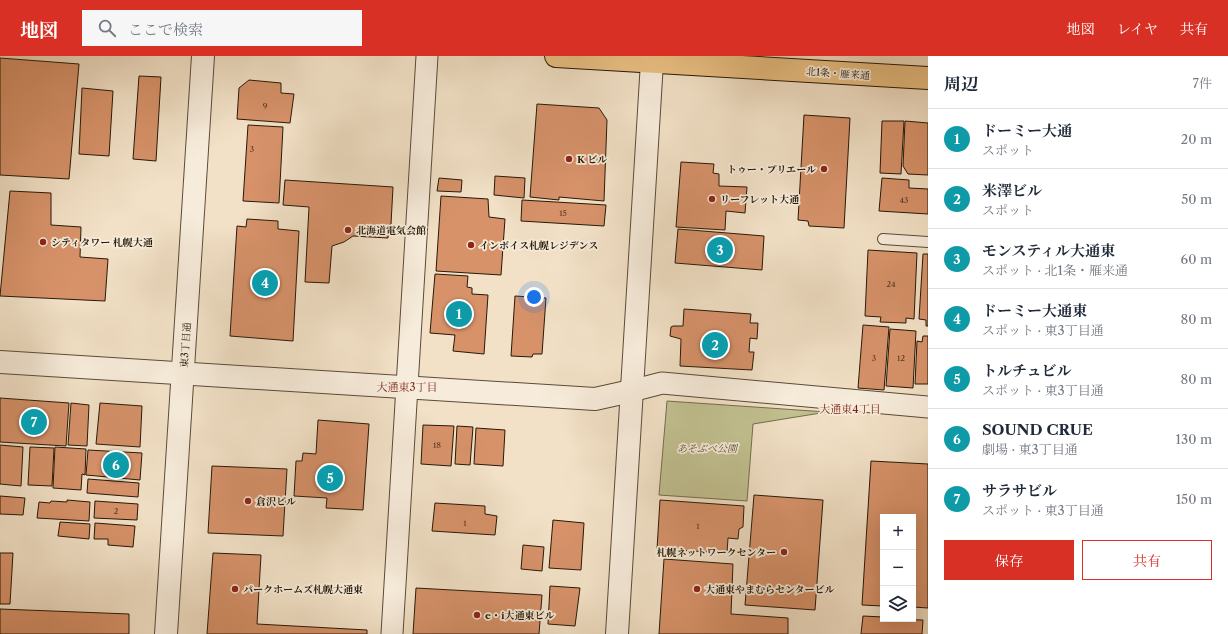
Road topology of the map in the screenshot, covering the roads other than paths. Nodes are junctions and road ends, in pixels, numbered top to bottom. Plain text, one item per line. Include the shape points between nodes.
1 (203, 56) edge
2 (427, 56) edge
3 (556, 56) edge
4 (704, 60) edge
5 (652, 62) junction
6 (928, 78) edge
7 (883, 239) dead end
8 (928, 242) edge
9 (0, 362) edge
10 (183, 373) junction
11 (406, 388) junction
12 (632, 391) junction
13 (928, 407) edge
14 (166, 634) edge
15 (392, 634) edge
16 (617, 634) edge

1 - 10 street, 東3丁目通
2 - 11 street
3 - 5 highway, 北1条・雁来通
4 - 5 highway, 北1条・雁来通
4 - 6 highway, 北1条・雁来通
5 - 12 street
7 - 8 lane
9 - 10 street
10 - 11 street
10 - 14 street, 東3丁目通
11 - 12 street via 595,399
11 - 15 street
12 - 13 street via 662,384
12 - 16 street

